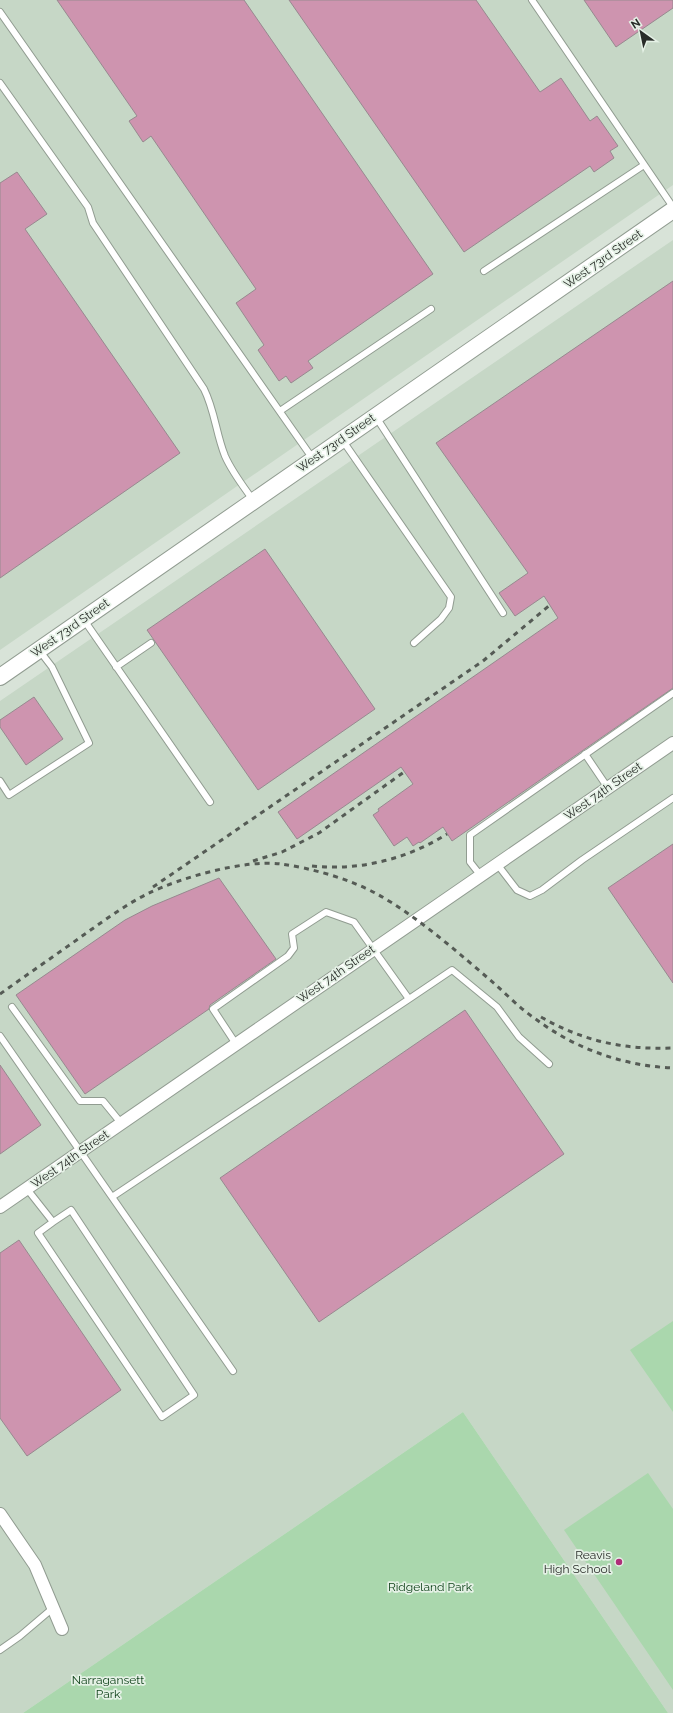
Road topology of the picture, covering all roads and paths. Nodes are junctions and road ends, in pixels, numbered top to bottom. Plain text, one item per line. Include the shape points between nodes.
1 (532, 0) edge
2 (0, 12) edge
3 (0, 83) edge
4 (644, 165) junction
5 (673, 209) edge
6 (484, 271) dead end
7 (431, 309) dead end
8 (280, 411) junction
9 (376, 416) junction
10 (342, 439) junction
11 (313, 459) junction
12 (253, 500) junction
13 (503, 613) dead end
14 (83, 619) junction
15 (151, 643) dead end
16 (414, 643) dead end
17 (39, 650) junction
18 (116, 667) junction
19 (0, 677) edge
20 (673, 694) edge
21 (673, 743) edge
22 (585, 754) junction
23 (0, 781) edge
24 (608, 788) junction
25 (673, 798) edge
26 (210, 802) dead end
27 (497, 864) junction
28 (480, 876) junction
29 (373, 948) junction
30 (409, 999) junction
31 (12, 1007) dead end
32 (0, 1036) edge
33 (236, 1044) junction
34 (549, 1064) dead end
35 (121, 1123) junction
36 (80, 1152) junction
37 (27, 1188) junction
38 (112, 1197) junction
39 (0, 1207) edge
40 (53, 1222) junction
41 (233, 1371) dead end
42 (0, 1514) edge
43 (53, 1608) junction
44 (62, 1629) dead end
45 (0, 1650) edge

1 - 4 lane
2 - 8 lane
3 - 12 lane via 88,207 93,224 204,388 215,417 224,454
4 - 5 lane
4 - 6 lane
5 - 9 street, West 73rd Street
7 - 8 lane
8 - 11 lane
9 - 10 street, West 73rd Street
9 - 13 lane
10 - 11 street, West 73rd Street
10 - 16 lane via 451,597 449,608 441,619
11 - 12 street, West 73rd Street
12 - 14 street, West 73rd Street
14 - 17 street, West 73rd Street
14 - 18 lane
15 - 18 lane
17 - 19 street, West 73rd Street
17 - 23 lane via 52,667 89,743 9,795
18 - 26 lane
20 - 22 lane
21 - 24 street, West 74th Street
22 - 24 lane
22 - 28 lane via 470,835 470,862
24 - 27 street, West 74th Street
25 - 27 lane via 530,896 517,890
27 - 28 street, West 74th Street
28 - 29 street, West 74th Street
29 - 30 lane
29 - 33 street, West 74th Street
29 - 33 lane via 354,922 326,912 292,934 294,948 288,956 213,1009
30 - 34 lane via 452,970 497,1007 519,1037
30 - 38 lane
31 - 35 lane via 80,1101 103,1101
32 - 36 lane
33 - 35 street, West 74th Street
35 - 36 street, West 74th Street
36 - 37 street, West 74th Street
36 - 38 lane
37 - 39 street, West 74th Street
37 - 40 lane
38 - 41 lane
40 - 40 lane via 71,1210 194,1395 162,1417 38,1233
42 - 43 street via 34,1565
43 - 44 street
43 - 45 lane

